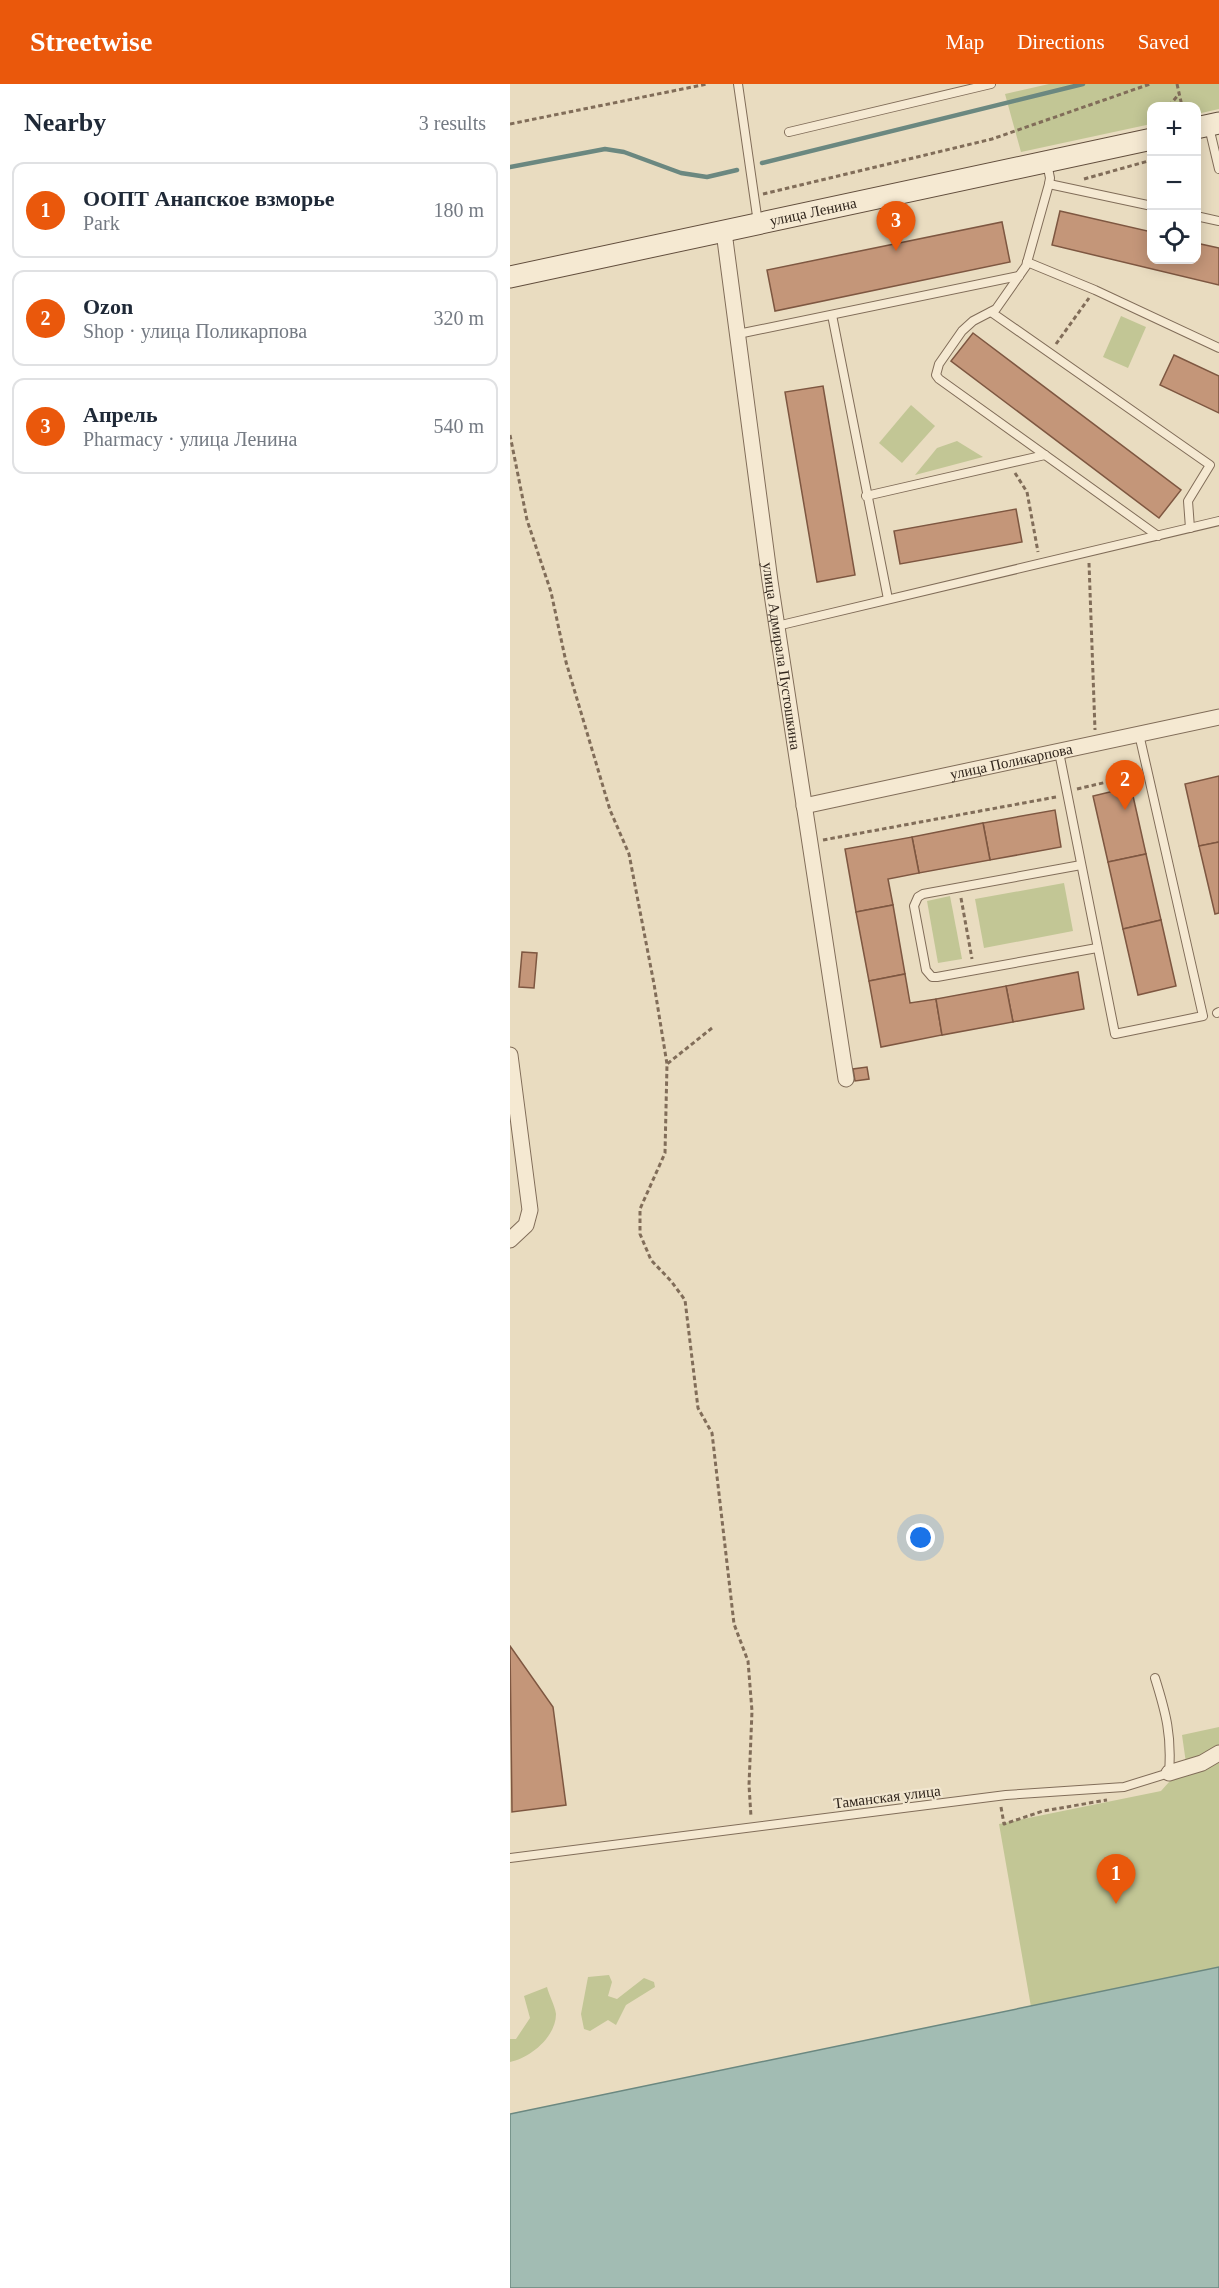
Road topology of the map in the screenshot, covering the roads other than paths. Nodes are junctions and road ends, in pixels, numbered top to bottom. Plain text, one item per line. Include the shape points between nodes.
1 (738, 84) edge
2 (991, 84) edge
3 (1208, 126) edge
4 (789, 132) dead end
5 (1147, 140) edge
6 (1047, 162) junction
7 (1219, 169) edge
8 (1049, 184) junction
9 (1147, 205) edge
10 (1201, 217) edge
11 (1219, 221) edge
12 (758, 224) junction
13 (724, 232) junction
14 (1027, 262) junction
15 (1019, 276) junction
16 (510, 277) edge
17 (991, 312) junction
18 (832, 315) junction
19 (738, 334) junction
20 (1219, 348) edge
21 (1045, 455) junction
22 (866, 496) junction
23 (1219, 520) edge
24 (1190, 528) junction
25 (1158, 536) junction
26 (888, 599) junction
27 (777, 626) junction
28 (1219, 717) edge
29 (1139, 734) junction
30 (1059, 752) junction
31 (804, 806) junction
32 (1081, 865) junction
33 (1097, 948) junction
34 (510, 1055) edge
35 (846, 1079) dead end
36 (510, 1240) edge
37 (1155, 1678) dead end
38 (1219, 1753) edge
39 (1169, 1773) junction
40 (510, 1858) edge

1 - 12 lane
2 - 4 lane
3 - 7 lane
5 - 6 street, улица Ленина
6 - 8 lane
6 - 12 street, улица Ленина
8 - 9 lane
8 - 14 lane
10 - 11 lane
12 - 13 street, улица Ленина
13 - 16 street, улица Ленина
13 - 19 street, улица Адмирала Пустошкина
14 - 15 lane
14 - 20 lane
15 - 17 lane
15 - 18 lane
17 - 21 lane via 966,326 939,364 936,375
17 - 24 lane via 1210,465 1188,501
18 - 19 lane
18 - 22 lane
19 - 27 street, улица Адмирала Пустошкина
21 - 22 lane
21 - 25 lane
22 - 26 lane
23 - 24 lane
24 - 25 lane
25 - 26 lane
26 - 27 lane
27 - 31 street, улица Адмирала Пустошкина
28 - 29 street, улица Поликарпова
29 - 30 street, улица Поликарпова
29 - 33 lane via 1203,1016 1114,1034
30 - 31 street, улица Поликарпова
30 - 32 lane
31 - 35 street, улица Адмирала Пустошкина
32 - 33 lane
32 - 33 lane via 923,894 915,901 926,970 937,977
34 - 36 street via 530,1210 526,1225
37 - 39 lane via 1171,1746
38 - 39 street
39 - 40 lane, Таманская улица via 1124,1787 1006,1795

